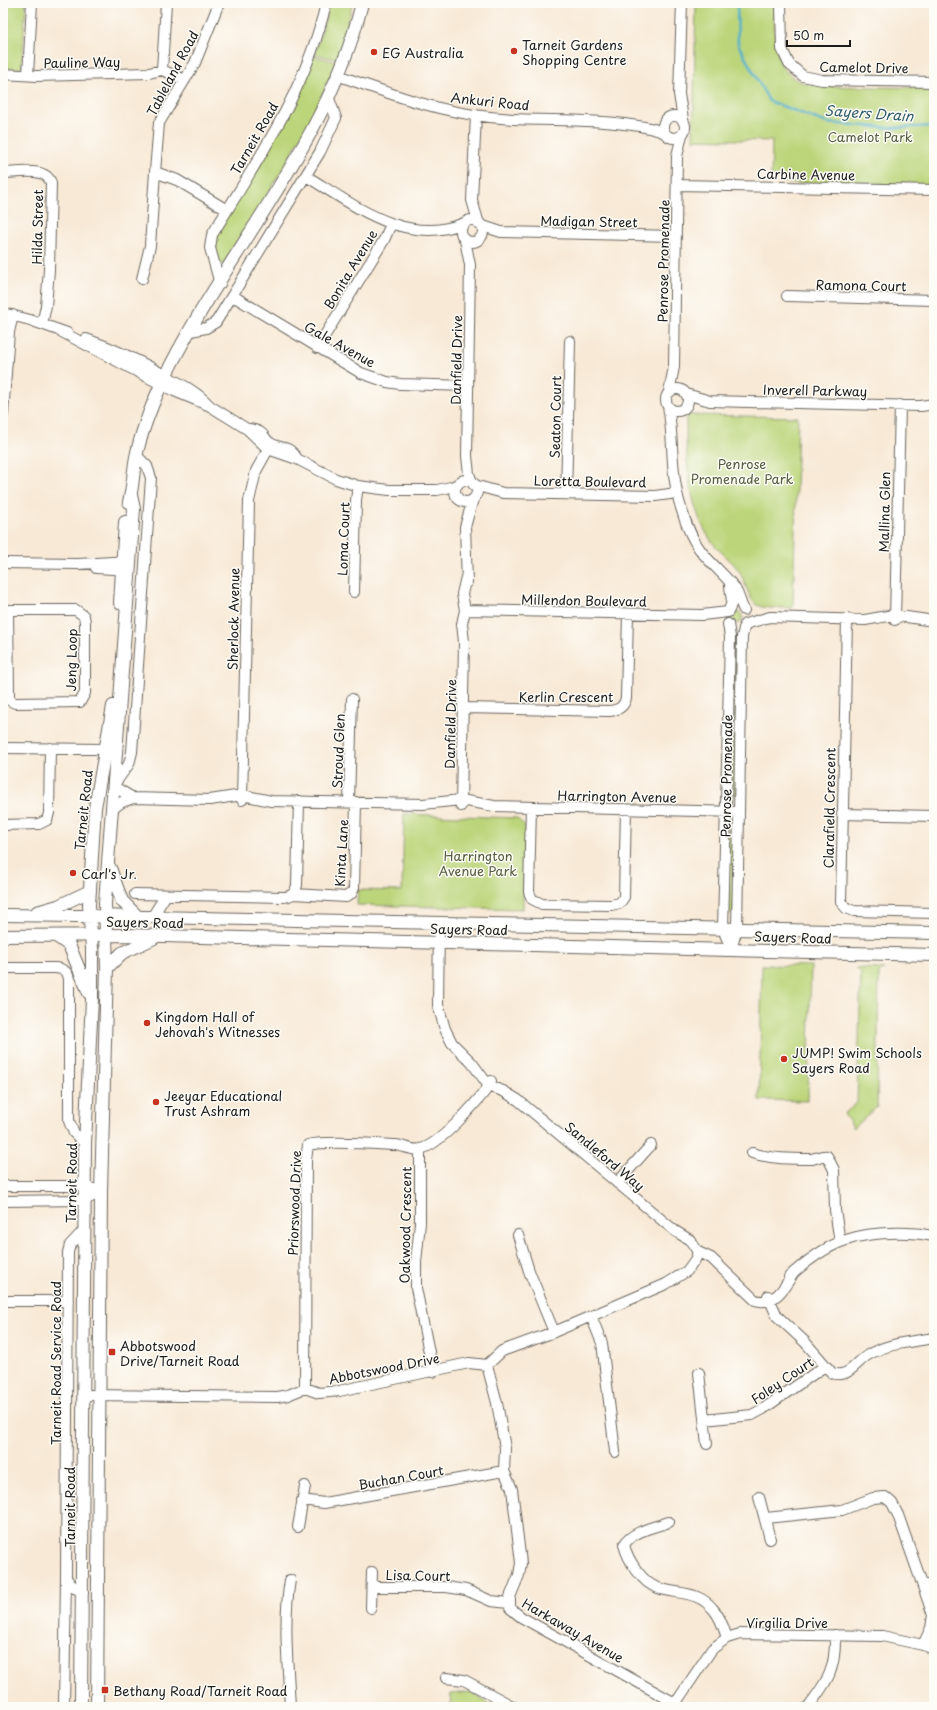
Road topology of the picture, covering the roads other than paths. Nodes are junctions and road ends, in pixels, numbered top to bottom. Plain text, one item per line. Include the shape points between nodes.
1 (32, 3) edge
2 (166, 3) edge
3 (219, 3) edge
4 (326, 3) edge
5 (362, 3) edge
6 (682, 3) edge
7 (781, 3) edge
8 (162, 70) junction
9 (3, 74) edge
10 (28, 75) junction
11 (337, 75) junction
12 (185, 80) junction
13 (934, 82) edge
14 (679, 94) junction
15 (328, 96) junction
16 (476, 115) junction
17 (666, 119) junction
18 (683, 119) junction
19 (646, 126) junction
20 (666, 135) junction
21 (682, 135) junction
22 (677, 156) junction
23 (155, 172) junction
24 (3, 173) edge
25 (306, 176) junction
26 (677, 185) junction
27 (934, 190) edge
28 (472, 200) junction
29 (227, 210) junction
30 (465, 223) junction
31 (391, 224) junction
32 (480, 224) junction
33 (442, 230) junction
34 (501, 232) junction
35 (676, 236) junction
36 (465, 239) junction
37 (479, 239) junction
38 (470, 265) junction
39 (142, 279) dead end
40 (220, 284) junction
41 (233, 296) junction
42 (787, 296) dead end
43 (934, 300) edge
44 (8, 314) edge
45 (42, 324) junction
46 (191, 331) junction
47 (570, 341) dead end
48 (317, 348) junction
49 (674, 367) junction
50 (164, 380) junction
51 (468, 386) junction
52 (669, 392) junction
53 (685, 392) junction
54 (710, 401) junction
55 (934, 404) edge
56 (900, 405) junction
57 (668, 406) junction
58 (921, 406) junction
59 (684, 408) junction
60 (934, 410) edge
61 (3, 411) edge
62 (3, 414) edge
63 (672, 433) junction
64 (269, 446) junction
65 (136, 455) junction
66 (466, 456) junction
67 (458, 484) junction
68 (474, 484) junction
69 (358, 486) junction
70 (426, 491) junction
71 (503, 492) junction
72 (677, 493) junction
73 (566, 494) junction
74 (473, 499) junction
75 (458, 500) junction
76 (465, 527) junction
77 (3, 563) edge
78 (126, 566) junction
79 (730, 582) junction
80 (354, 592) dead end
81 (6, 610) edge
82 (468, 610) junction
83 (744, 610) junction
84 (728, 611) junction
85 (628, 614) junction
86 (702, 615) junction
87 (770, 617) junction
88 (895, 618) junction
89 (847, 619) junction
90 (930, 621) edge
91 (728, 623) junction
92 (745, 624) junction
93 (121, 662) junction
94 (6, 690) edge
95 (352, 699) dead end
96 (463, 708) junction
97 (3, 748) edge
98 (50, 748) junction
99 (104, 749) junction
100 (113, 786) junction
101 (242, 797) junction
102 (133, 798) junction
103 (299, 801) junction
104 (352, 802) junction
105 (461, 803) junction
106 (531, 807) junction
107 (626, 809) junction
108 (111, 810) junction
109 (726, 811) junction
110 (739, 812) junction
111 (842, 814) junction
112 (934, 816) edge
113 (3, 825) edge
114 (108, 863) junction
115 (90, 891) junction
116 (135, 894) dead end
117 (294, 894) junction
118 (166, 895) junction
119 (934, 913) edge
120 (3, 916) edge
121 (26, 916) junction
122 (90, 916) junction
123 (104, 916) junction
124 (138, 916) junction
125 (152, 917) junction
126 (439, 924) junction
127 (724, 929) junction
128 (737, 929) junction
129 (934, 933) edge
130 (107, 935) junction
131 (3, 936) edge
132 (56, 936) junction
133 (91, 936) junction
134 (159, 936) junction
135 (439, 942) junction
136 (731, 949) junction
137 (934, 954) edge
138 (3, 968) edge
139 (107, 968) junction
140 (92, 1000) junction
141 (489, 1083) junction
142 (86, 1144) junction
143 (651, 1145) dead end
144 (420, 1150) junction
145 (752, 1153) dead end
146 (617, 1183) junction
147 (3, 1186) edge
148 (85, 1186) junction
149 (101, 1192) junction
150 (85, 1200) junction
151 (3, 1201) edge
152 (85, 1229) junction
153 (518, 1235) dead end
154 (934, 1236) edge
155 (840, 1242) junction
156 (696, 1255) junction
157 (769, 1298) junction
158 (68, 1301) junction
159 (3, 1302) edge
160 (591, 1316) junction
161 (554, 1332) junction
162 (934, 1338) edge
163 (487, 1365) junction
164 (825, 1366) junction
165 (433, 1372) junction
166 (699, 1373) dead end
167 (305, 1388) junction
168 (84, 1395) junction
169 (100, 1395) junction
170 (704, 1420) junction
171 (707, 1444) dead end
172 (615, 1452) dead end
173 (504, 1472) junction
174 (99, 1480) junction
175 (305, 1486) dead end
176 (760, 1497) dead end
177 (302, 1500) junction
178 (766, 1518) junction
179 (669, 1522) dead end
180 (298, 1527) dead end
181 (770, 1539) dead end
182 (372, 1572) dead end
183 (66, 1578) junction
184 (290, 1580) dead end
185 (934, 1583) edge
186 (372, 1587) junction
187 (923, 1587) junction
188 (83, 1591) junction
189 (509, 1603) junction
190 (372, 1608) dead end
191 (836, 1635) junction
192 (727, 1638) junction
193 (923, 1645) junction
194 (934, 1649) edge
195 (446, 1678) dead end
196 (674, 1705) edge
197 (64, 1707) edge
198 (81, 1707) edge
199 (97, 1707) edge
200 (290, 1707) edge
201 (514, 1707) edge
202 (808, 1707) edge

1 - 10 street
2 - 8 street
3 - 12 street, Tableland Road via 202,47
4 - 29 street, Tarneit Road via 311,54 292,98 270,141
5 - 11 main road, Tarneit Road via 355,30
6 - 14 street
7 - 13 street, Camelot Drive via 782,49 789,64 803,76 822,80
8 - 10 street, Pauline Way via 149,73
8 - 12 street
9 - 10 street, Pauline Way
11 - 15 main road, Tarneit Road
11 - 16 street, Ankuri Road via 406,100
12 - 23 street, Tableland Road via 159,123
14 - 17 street
14 - 18 street
15 - 25 street via 335,114 335,123
15 - 40 main road, Tarneit Road via 304,146
16 - 19 street, Ankuri Road via 594,120
16 - 28 street
17 - 18 street via 674,116
17 - 19 street, Ankuri Road
17 - 20 street via 663,126
18 - 21 street via 686,126
19 - 20 street, Ankuri Road
20 - 21 street via 674,138
20 - 22 street, Penrose Promenade
21 - 22 street, Penrose Promenade
22 - 26 street, Penrose Promenade
23 - 29 street via 177,180
23 - 39 street, Tableland Road via 150,246
24 - 45 street, Hilda Street via 42,173 51,182 49,270
25 - 31 street via 365,212
25 - 41 street
26 - 27 street, Carbine Avenue
26 - 35 street, Penrose Promenade
28 - 30 street
28 - 32 street
29 - 40 street, Tarneit Road via 212,235 210,244
30 - 32 street via 473,220
30 - 33 street
30 - 36 street via 461,233
31 - 33 street via 416,229
31 - 48 street, Bonita Avenue via 384,240
32 - 34 street, Madigan Street
32 - 37 street via 482,230
33 - 36 street
34 - 35 street, Madigan Street
34 - 37 street, Madigan Street
35 - 49 street, Penrose Promenade
36 - 37 street via 473,242
36 - 38 street, Danfield Drive
37 - 38 street, Danfield Drive
38 - 51 street, Danfield Drive
40 - 46 main road, Tarneit Road
41 - 46 street via 212,326
41 - 48 street, Gale Avenue
42 - 43 street, Ramona Court
44 - 45 street
44 - 61 street
45 - 50 street via 122,352
46 - 50 main road, Tarneit Road
47 - 73 street, Seaton Court
48 - 51 street, Gale Avenue via 361,373 387,382
49 - 52 street, Penrose Promenade
49 - 53 street, Penrose Promenade
50 - 64 street via 201,396 210,406 247,428 259,431
50 - 65 main road, Tarneit Road
51 - 66 street, Danfield Drive
52 - 53 street via 677,389
52 - 57 street via 666,401
53 - 54 street, Inverell Parkway
53 - 59 street via 688,402
54 - 56 street, Inverell Parkway
54 - 59 street, Inverell Parkway
55 - 58 street, Inverell Parkway
56 - 58 street, Inverell Parkway
56 - 88 street, Mallina Glen
57 - 59 street via 674,410
57 - 63 street
58 - 60 street, Inverell Parkway
59 - 63 street
61 - 62 street
63 - 72 street via 672,461
64 - 69 street via 288,449 297,459 332,478
64 - 101 street, Sherlock Avenue via 253,477 249,501
65 - 78 main road, Tarneit Road via 131,495 134,510
65 - 100 street via 147,466 151,478 133,744 129,764
66 - 67 street, Danfield Drive
66 - 68 street, Danfield Drive via 469,474
67 - 68 street via 466,480
67 - 70 street via 445,489
67 - 75 street via 455,492
68 - 71 street, Loretta Boulevard
68 - 74 street via 476,492
69 - 70 street
69 - 80 street, Loma Court
70 - 75 street
71 - 73 street, Loretta Boulevard
71 - 74 street, Loretta Boulevard
72 - 73 street, Loretta Boulevard via 654,496
72 - 79 street via 686,521 699,548
74 - 75 street via 466,502
74 - 76 street, Danfield Drive
75 - 76 street, Danfield Drive
76 - 82 street, Danfield Drive via 466,577 462,594
77 - 78 street via 78,564 97,568
78 - 93 main road, Tarneit Road
79 - 83 street via 738,593
79 - 84 street via 732,602
81 - 94 street, Jeng Loop
81 - 94 street, Jeng Loop via 76,610 84,616 85,693 80,702 14,703 9,700
82 - 85 street, Millendon Boulevard
82 - 96 street, Danfield Drive via 462,624
83 - 84 street via 735,607
83 - 87 street
83 - 92 street via 747,619
84 - 86 street, Millendon Boulevard
84 - 91 street
85 - 86 street, Millendon Boulevard
85 - 96 street, Kerlin Crescent via 626,698 619,709 610,711
86 - 91 street, Millendon Boulevard
87 - 89 street
87 - 92 street
88 - 89 street via 879,623
88 - 90 street via 912,623
89 - 111 street, Clarafield Crescent
91 - 92 street via 737,628
91 - 109 street, Penrose Promenade via 730,637
92 - 110 street, Penrose Promenade via 742,637
93 - 99 main road, Tarneit Road
93 - 100 main road, Tarneit Road
95 - 104 street, Stroud Glen
96 - 105 street, Danfield Drive
97 - 98 street
98 - 99 street
98 - 113 street via 47,820 39,824
99 - 115 main road, Tarneit Road via 95,808
100 - 102 street, Harrington Avenue
100 - 108 main road, Tarneit Road
101 - 102 street, Harrington Avenue via 210,800
101 - 103 street, Harrington Avenue
102 - 108 street, Harrington Avenue
103 - 104 street, Harrington Avenue
103 - 117 street via 297,885
104 - 105 street, Harrington Avenue
104 - 117 street, Kinta Lane via 352,893 346,897
105 - 106 street, Harrington Avenue
106 - 107 street, Harrington Avenue
106 - 107 street via 530,892 532,899 542,904 620,903 624,897
107 - 109 street, Harrington Avenue
108 - 114 main road, Tarneit Road
109 - 110 street, Harrington Avenue
109 - 127 street, Penrose Promenade
110 - 128 street, Penrose Promenade
111 - 112 street
111 - 119 street, Clarafield Crescent via 840,895 843,906 861,911
114 - 123 main road, Tarneit Road
114 - 124 main road via 122,901
115 - 121 main road via 58,906
115 - 122 main road, Tarneit Road
116 - 118 street
117 - 118 street via 282,897
118 - 125 street
120 - 121 main road, Sayers Road
121 - 122 main road, Sayers Road
122 - 123 main road, Sayers Road
122 - 133 main road, Tarneit Road
123 - 124 main road, Sayers Road
123 - 130 main road, Tarneit Road
124 - 125 main road, Sayers Road
125 - 126 main road, Sayers Road
126 - 127 main road, Sayers Road
126 - 135 street, Sandleford Way
127 - 128 main road, Sayers Road
127 - 136 street
128 - 129 main road, Sayers Road
128 - 136 street, Penrose Promenade
130 - 133 main road, Sayers Road
130 - 134 main road, Sayers Road
130 - 139 main road, Tarneit Road
131 - 132 main road, Sayers Road
132 - 133 main road, Sayers Road
132 - 140 main road via 72,950
133 - 140 main road, Tarneit Road
134 - 135 main road, Sayers Road
134 - 139 main road via 122,952
135 - 136 main road, Sayers Road
135 - 141 street, Sandleford Way via 438,1005 442,1022 452,1043 483,1070
136 - 137 main road, Sayers Road
138 - 142 street via 60,969 66,972 69,979 69,1121 74,1133
139 - 149 main road, Tarneit Road
140 - 142 main road, Tarneit Road
141 - 144 street via 454,1125 437,1140
141 - 146 street, Sandleford Way via 508,1089
142 - 148 main road, Tarneit Road
143 - 146 street
144 - 165 street, Oakwood Crescent via 420,1223 416,1288
144 - 167 street, Priorswood Drive via 396,1145 308,1145
145 - 155 street via 765,1157 802,1159 827,1156 834,1170 835,1210
146 - 156 street, Sandleford Way via 675,1231
147 - 148 street
148 - 149 street
148 - 150 main road, Tarneit Road
149 - 150 street
149 - 169 main road, Tarneit Road
150 - 151 street
150 - 152 main road, Tarneit Road
152 - 158 street, Tarneit Road Service Road via 69,1247
152 - 168 main road, Tarneit Road
153 - 161 street via 529,1271
154 - 155 street via 910,1233 884,1234 859,1236
155 - 157 street via 819,1252 794,1272
156 - 157 street, Sandleford Way via 711,1258 736,1282 759,1297
156 - 160 street via 671,1281
157 - 164 street via 777,1316
158 - 159 street
158 - 183 street, Tarneit Road Service Road
160 - 161 street
160 - 172 street via 602,1343
161 - 163 street via 502,1351
162 - 164 street via 878,1350 844,1375 832,1373
163 - 165 street, Abbotswood Drive via 469,1363
163 - 173 street, Harkaway Avenue via 505,1448
164 - 170 street, Foley Court via 752,1415
165 - 167 street, Abbotswood Drive via 339,1391 319,1393
166 - 170 street
167 - 169 street via 277,1397
168 - 169 street
168 - 188 main road, Tarneit Road
169 - 174 main road, Tarneit Road
170 - 171 street
173 - 177 street, Buchan Court via 324,1503
173 - 189 street, Harkaway Avenue via 512,1489 521,1563
174 - 188 main road via 93,1513 92,1581 89,1588
174 - 199 main road, Tarneit Road
175 - 177 street
176 - 178 street
177 - 180 street
178 - 181 street
178 - 187 street via 842,1510 873,1498 885,1497 892,1503 898,1516
179 - 192 street via 635,1534 624,1545 626,1553 647,1582 657,1588 690,1594 709,1605 719,1616
182 - 186 street, Lisa Court
183 - 188 street via 76,1589
183 - 197 street
184 - 200 street via 286,1648
185 - 187 street
186 - 189 street, Lisa Court via 446,1587 466,1590 491,1601
186 - 190 street, Lisa Court
187 - 193 street via 933,1615 931,1628
188 - 198 main road, Tarneit Road
189 - 196 street, Harkaway Avenue via 513,1612 521,1617
191 - 192 street, Virgilia Drive via 754,1633
191 - 193 street, Virgilia Drive via 882,1636
191 - 202 street via 836,1653 832,1670
192 - 196 street, Virgilia Drive via 712,1649
193 - 194 street, Virgilia Drive
195 - 201 street via 464,1680

